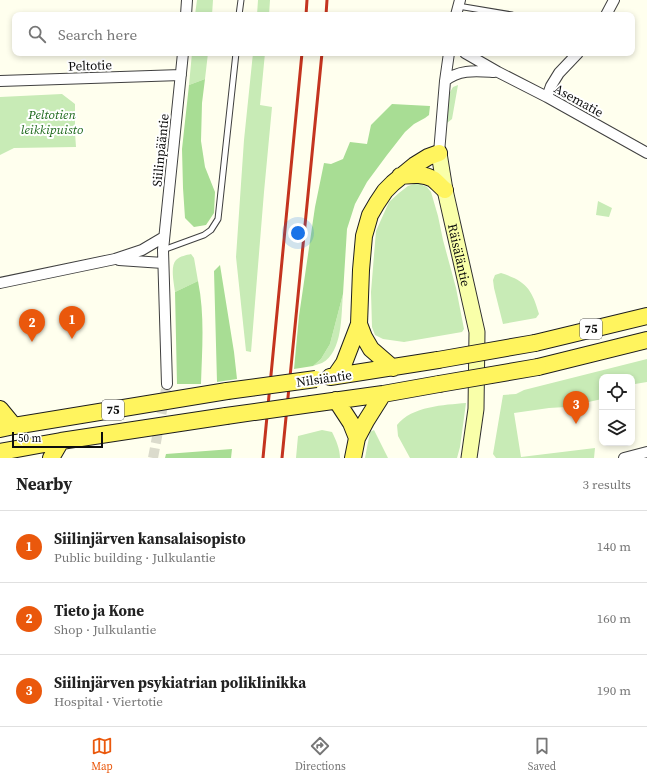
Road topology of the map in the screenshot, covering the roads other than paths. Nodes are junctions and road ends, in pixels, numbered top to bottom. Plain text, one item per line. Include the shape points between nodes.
1 (187, 0) edge
2 (240, 0) edge
3 (614, 0) edge
4 (458, 7) edge
5 (186, 12) edge
6 (239, 12) edge
7 (492, 12) edge
8 (608, 12) edge
9 (183, 56) edge
10 (236, 56) edge
11 (449, 56) edge
12 (470, 56) edge
13 (575, 56) edge
14 (498, 72) junction
15 (181, 75) junction
16 (0, 81) edge
17 (445, 81) junction
18 (547, 97) junction
19 (647, 153) edge
20 (439, 154) junction
21 (400, 176) junction
22 (445, 190) junction
23 (164, 237) junction
24 (163, 250) junction
25 (115, 259) junction
26 (163, 263) junction
27 (0, 283) edge
28 (647, 316) edge
29 (359, 324) junction
30 (647, 340) edge
31 (393, 368) junction
32 (335, 376) junction
33 (167, 384) tunnel mouth
34 (383, 394) junction
35 (336, 400) junction
36 (0, 409) edge
37 (7, 428) edge
38 (358, 438) junction
39 (61, 441) junction
40 (647, 452) edge
41 (10, 453) edge
42 (472, 456) edge
43 (51, 458) edge
44 (353, 458) edge
45 (624, 458) edge

1 - 5 street
2 - 6 lane
3 - 8 street
4 - 7 lane
9 - 15 street, Siilinpääntie
10 - 24 lane via 218,220 204,235
11 - 17 street, Räisäläntie
12 - 14 street, Asematie
13 - 18 street via 559,73
14 - 17 street, Asematie via 463,72 454,74
14 - 18 street, Asematie
15 - 16 street, Peltotie
15 - 23 street, Siilinpääntie
17 - 20 street, Räisäläntie
18 - 19 street, Asematie
20 - 21 main road via 428,157
20 - 22 street, Räisäläntie
21 - 22 main road via 424,176
21 - 29 main road via 385,191 367,225 361,270
22 - 42 street, Räisäläntie via 477,332 476,409
23 - 24 street, Siilinpääntie
23 - 25 street via 142,250
24 - 26 street, Siilinpääntie
25 - 26 street
25 - 27 street
26 - 33 street, Siilinpääntie
28 - 31 main road, Nilsiäntie / 75, bridge via 535,343
29 - 31 main road via 371,349
29 - 32 main road via 344,363
30 - 34 main road, Nilsiäntie / 75, bridge via 538,367
31 - 32 main road, Nilsiäntie / 75
32 - 37 main road, Nilsiäntie / 75, bridge via 227,391
34 - 35 main road, Nilsiäntie / 75
34 - 38 main road
35 - 38 main road
35 - 39 main road, Nilsiäntie / 75, bridge
36 - 37 main road
38 - 44 main road
39 - 41 main road, Nilsiäntie / 75
39 - 43 main road
40 - 45 street

